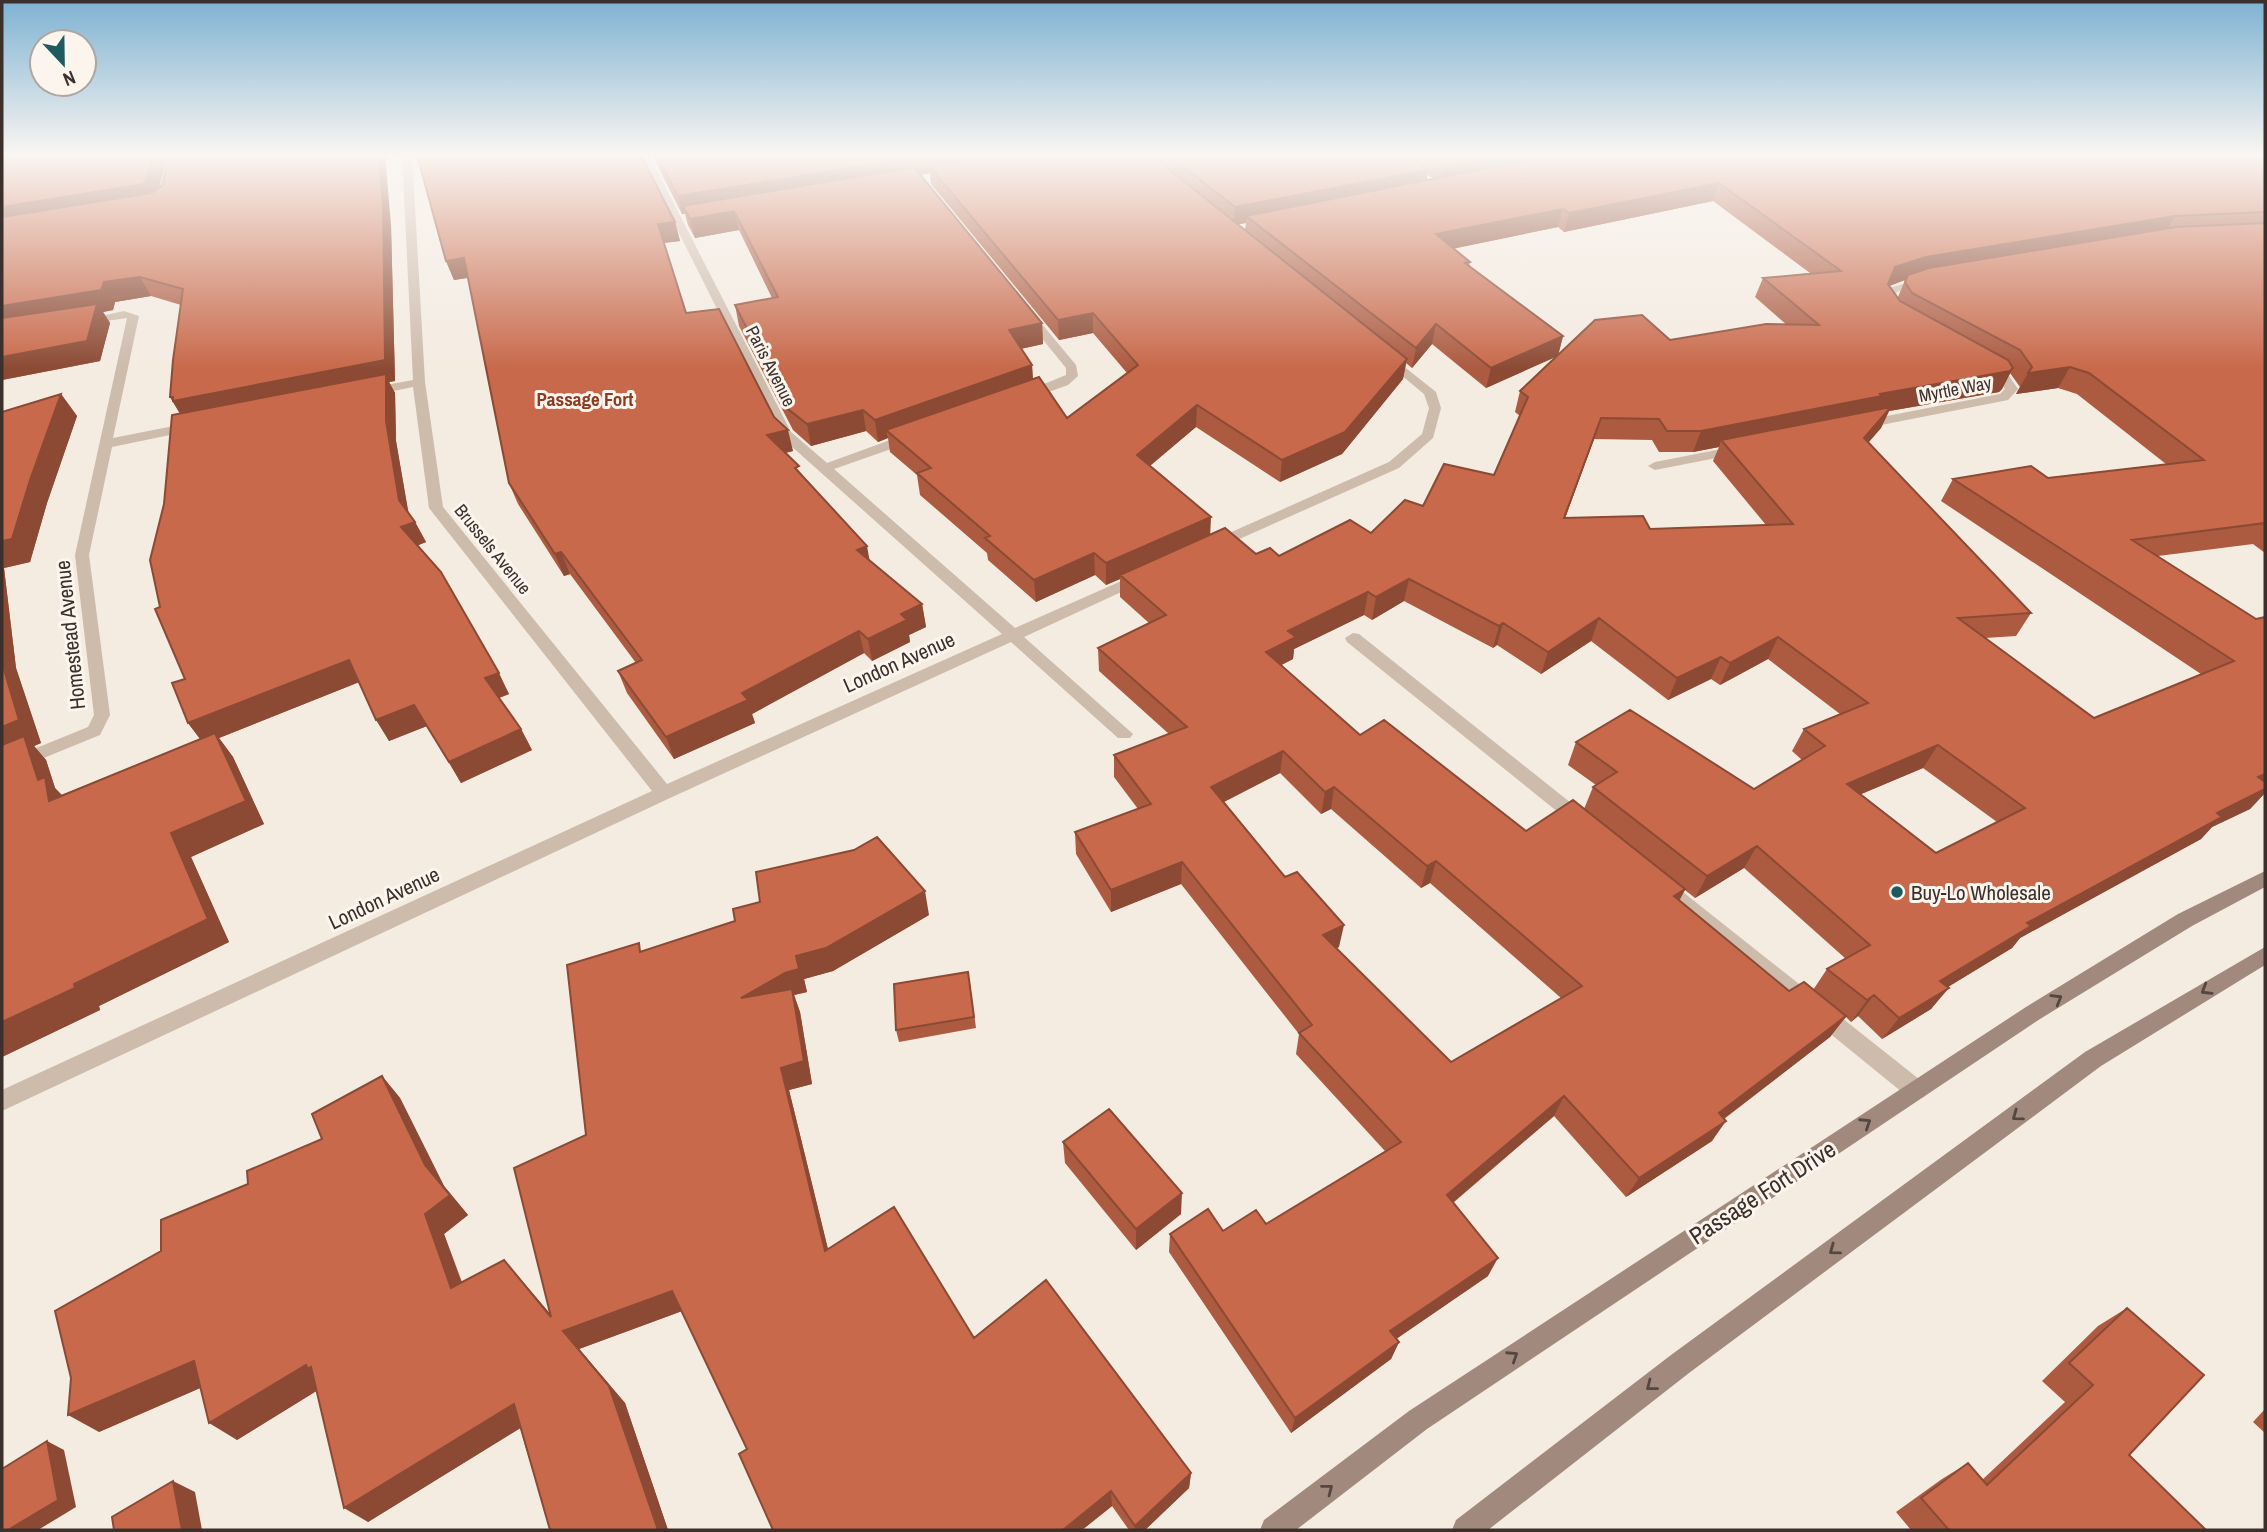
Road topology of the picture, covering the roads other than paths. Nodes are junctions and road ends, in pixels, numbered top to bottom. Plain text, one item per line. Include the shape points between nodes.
1 (411, 226) edge
2 (688, 226) edge
3 (1943, 277) edge
4 (1021, 306) edge
5 (70, 323) edge
6 (1908, 323) edge
7 (1378, 349) edge
8 (1975, 360) edge
9 (419, 382) junction
10 (351, 395) edge
11 (1014, 400) edge
12 (214, 422) edge
13 (1843, 429) edge
14 (926, 432) edge
15 (105, 444) junction
16 (1749, 447) edge
17 (1655, 466) dead end
18 (825, 468) junction
19 (1204, 550) edge
20 (1153, 573) edge
21 (1013, 635) junction
22 (1353, 638) dead end
23 (1124, 734) dead end
24 (2, 769) edge
25 (664, 793) junction
26 (1592, 829) edge
27 (1646, 873) edge
28 (2265, 878) edge
29 (2265, 956) edge
30 (1916, 1090) junction
31 (2, 1101) edge
32 (1274, 1530) edge
33 (1466, 1530) edge

1 - 9 street, Brussels Avenue
2 - 18 street, Paris Avenue via 786,434
3 - 6 street via 1893,290 1887,302 1897,317
4 - 11 street via 1072,368 1072,376
5 - 15 street, Homestead Avenue via 133,316
7 - 19 street via 1430,392 1435,408 1427,435 1394,465
8 - 13 street, Myrtle Way via 2003,376 2012,389 2004,397
9 - 10 street
9 - 25 street, Brussels Avenue via 436,508
12 - 15 street
14 - 18 street
15 - 24 street, Homestead Avenue via 82,555 102,715 94,731
16 - 17 street
18 - 21 street, Paris Avenue
20 - 21 street, London Avenue
21 - 23 street, Paris Avenue
21 - 25 street, London Avenue
22 - 26 street
25 - 31 street, London Avenue
27 - 30 street
30 -> 28 main road, Passage Fort Drive via 2185,920
29 -> 33 main road via 2094,1059 1680,1364
32 -> 30 main road, Passage Fort Drive via 1418,1420

